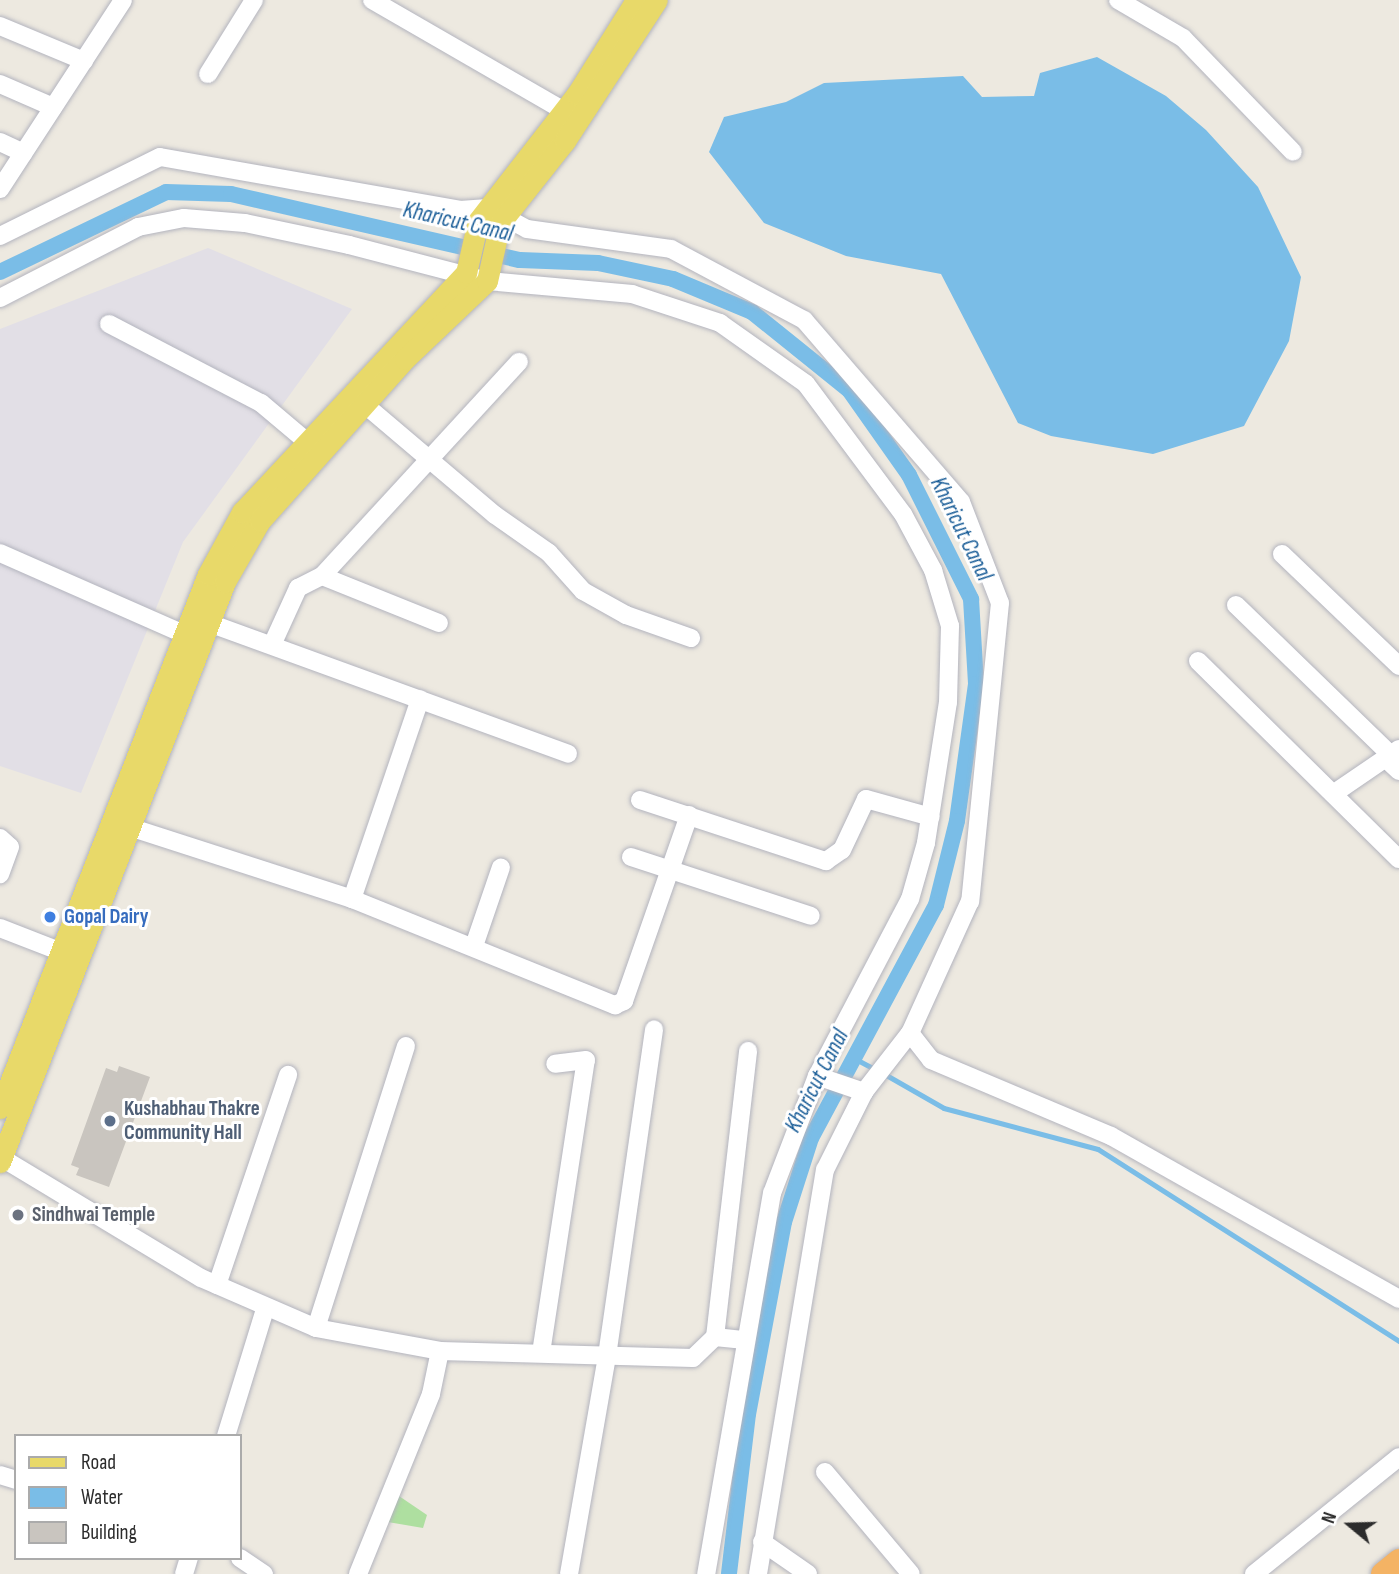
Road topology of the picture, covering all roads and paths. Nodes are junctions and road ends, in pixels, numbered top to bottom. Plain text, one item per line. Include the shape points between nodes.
1 (123, 0) edge
2 (254, 0) edge
3 (372, 0) edge
4 (636, 0) edge
5 (657, 0) edge
6 (1118, 0) edge
7 (0, 26) edge
8 (84, 61) junction
9 (208, 74) dead end
10 (0, 84) edge
11 (53, 107) junction
12 (564, 111) junction
13 (0, 142) edge
14 (1293, 152) dead end
15 (24, 153) junction
16 (0, 189) edge
17 (493, 217) junction
18 (0, 236) edge
19 (466, 271) junction
20 (488, 276) junction
21 (0, 298) edge
22 (109, 324) dead end
23 (519, 362) dead end
24 (364, 404) junction
25 (313, 447) junction
26 (429, 461) junction
27 (0, 553) edge
28 (1282, 554) dead end
29 (322, 576) junction
30 (1236, 605) dead end
31 (439, 623) dead end
32 (198, 633) junction
33 (691, 638) dead end
34 (272, 645) junction
35 (1198, 661) dead end
36 (1399, 666) edge
37 (420, 699) junction
38 (568, 754) dead end
39 (1393, 758) edge
40 (1333, 794) junction
41 (640, 800) dead end
42 (689, 815) junction
43 (931, 817) junction
44 (120, 824) junction
45 (0, 838) edge
46 (631, 857) dead end
47 (1399, 859) edge
48 (502, 867) dead end
49 (671, 870) junction
50 (0, 874) edge
51 (352, 899) junction
52 (811, 916) dead end
53 (0, 928) edge
54 (474, 946) junction
55 (69, 955) junction
56 (654, 1029) dead end
57 (910, 1033) junction
58 (406, 1046) dead end
59 (748, 1051) dead end
60 (555, 1064) dead end
61 (288, 1075) dead end
62 (817, 1076) junction
63 (19, 1086) junction
64 (864, 1092) junction
65 (0, 1108) edge
66 (1, 1156) edge
67 (217, 1285) junction
68 (1399, 1299) edge
69 (265, 1309) junction
70 (316, 1328) junction
71 (715, 1337) junction
72 (745, 1340) junction
73 (440, 1351) junction
74 (541, 1353) junction
75 (607, 1356) junction
76 (227, 1434) edge
77 (1399, 1457) edge
78 (825, 1472) dead end
79 (762, 1542) junction
80 (242, 1559) edge
81 (1399, 1561) edge
82 (264, 1574) edge
83 (358, 1574) edge
84 (569, 1574) edge
85 (706, 1574) edge
86 (758, 1574) edge
87 (808, 1574) edge
88 (911, 1574) edge
89 (1254, 1574) edge
90 (1383, 1574) edge

1 - 8 street
2 - 9 street
3 - 12 street
4 - 12 main road
5 - 17 main road via 565,141
6 - 14 street via 1183,37
7 - 8 street
8 - 11 street
10 - 11 street
11 - 15 street
12 - 17 main road
13 - 15 street
15 - 16 street
17 - 18 street via 160,157
17 - 19 main road
17 - 20 main road
17 - 57 street via 527,229 671,249 804,320 961,502 1000,603 970,901
19 - 20 street
19 - 21 street via 245,223 184,218 138,227
19 - 25 main road
20 - 24 main road
20 - 43 street via 632,294 720,323 806,384 834,418 903,514 933,570 950,626 947,702
22 - 25 street via 261,403
23 - 26 street
24 - 25 main road
24 - 26 street
25 - 32 main road via 242,512
26 - 29 street
26 - 33 street via 550,552 583,591 626,615
27 - 32 street
28 - 36 street
29 - 31 street
29 - 34 street via 298,588
30 - 39 street
32 - 34 street
32 - 44 main road
34 - 37 street
35 - 40 street
37 - 38 street
37 - 51 street
39 - 40 street
40 - 47 street
41 - 42 street
42 - 43 street via 826,861 842,850 866,799
42 - 49 street
43 - 62 street via 910,899
44 - 51 street
44 - 55 main road
45 - 50 street via 10,847
46 - 49 street
48 - 54 street
49 - 52 street
49 - 54 street via 620,1005
51 - 54 street
53 - 55 street
55 - 63 main road
56 - 75 street
57 - 64 street
57 - 68 street via 931,1060 1111,1136
58 - 70 street
59 - 71 street
60 - 74 street via 578,1057 586,1060
61 - 67 street
62 - 64 street
62 - 72 street via 772,1193
63 - 65 main road
63 - 66 main road
64 - 79 street via 825,1170
66 - 67 street
67 - 69 street
69 - 70 street
69 - 76 street
70 - 73 street
71 - 72 street
71 - 75 street via 693,1358
72 - 85 street
73 - 74 street
73 - 83 street via 431,1394
74 - 75 street
75 - 84 street
77 - 89 street
78 - 88 street
79 - 86 street
79 - 87 street
80 - 82 street
81 - 90 highway

